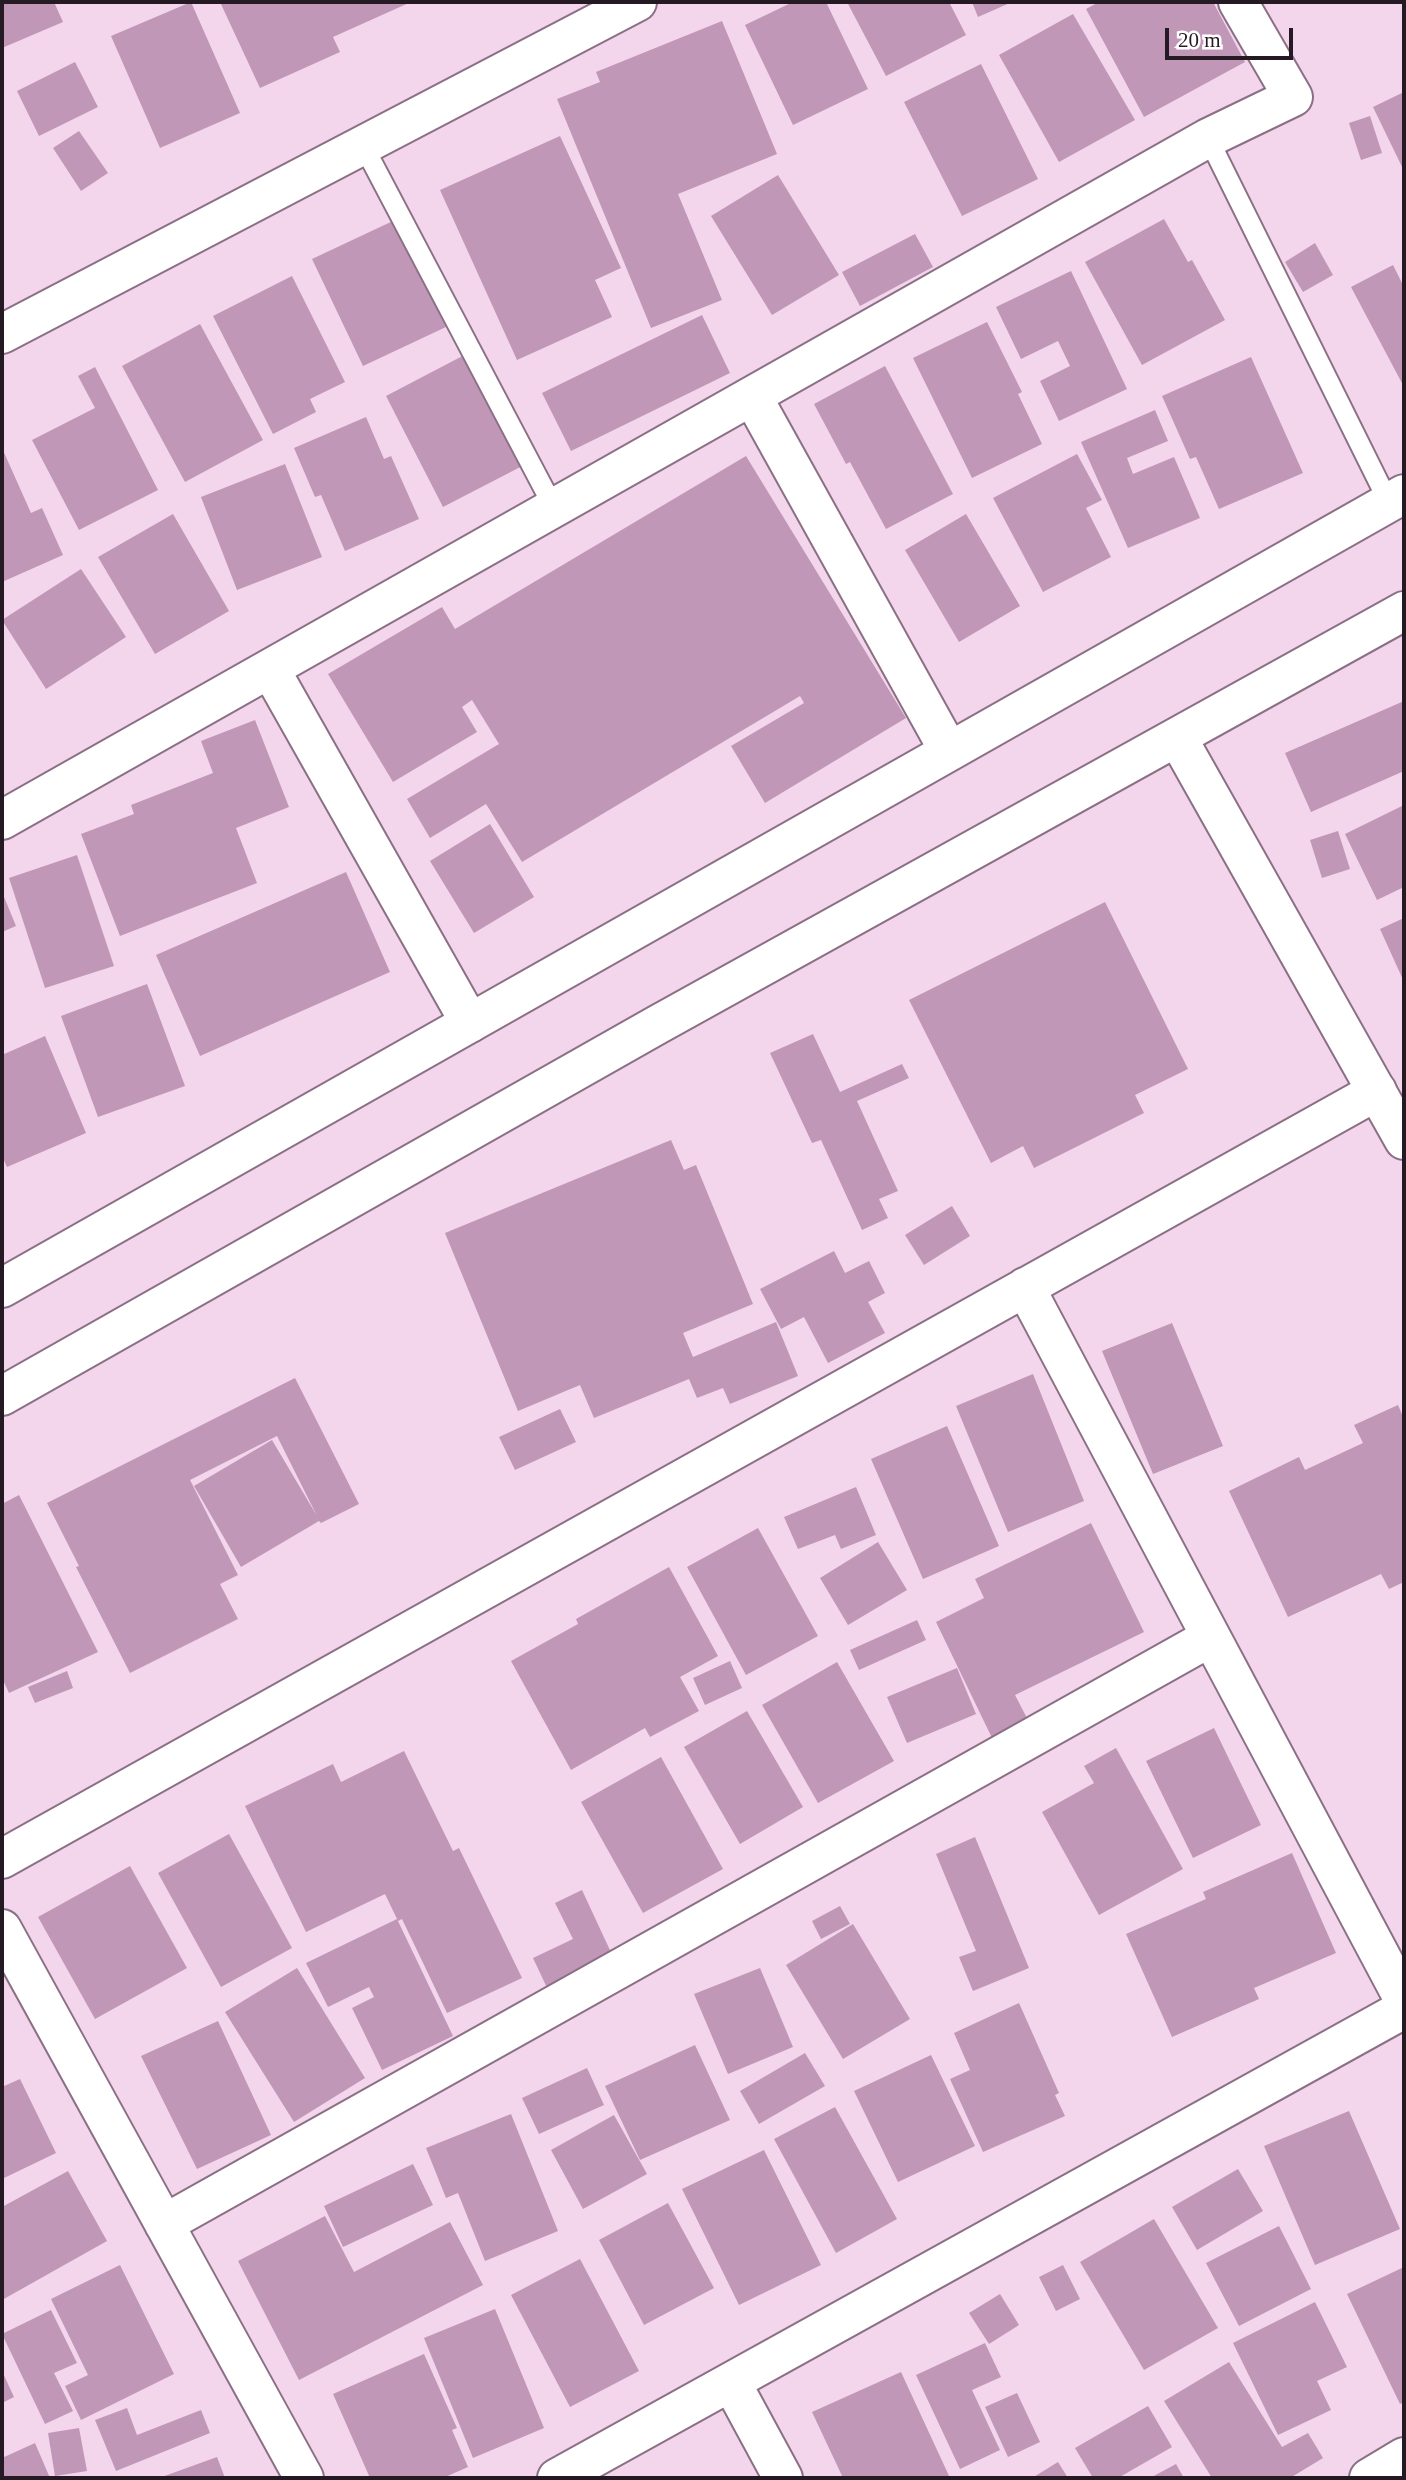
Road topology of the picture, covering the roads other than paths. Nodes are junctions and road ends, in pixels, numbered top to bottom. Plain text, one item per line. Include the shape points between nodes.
1 (637, 2) edge
2 (1238, 2) edge
3 (1208, 138) junction
4 (363, 145) junction
5 (2, 334) edge
6 (752, 396) junction
7 (1396, 498) edge
8 (554, 508) junction
9 (1404, 611) edge
10 (270, 668) junction
11 (1177, 737) junction
12 (949, 751) junction
13 (2, 820) edge
14 (470, 1023) junction
15 (1377, 1091) junction
16 (1404, 1140) edge
17 (1025, 1287) junction
18 (2, 1288) edge
19 (2, 1396) edge
20 (1211, 1637) junction
21 (2, 1859) edge
22 (2, 1929) edge
23 (1404, 2000) edge
24 (1404, 2009) edge
25 (164, 2224) junction
26 (731, 2382) junction
27 (1404, 2457) edge
28 (304, 2478) edge
29 (557, 2478) edge
30 (783, 2478) edge
31 (1368, 2478) edge

1 - 4 street
2 - 3 street via 1293,97
3 - 6 street
3 - 7 lane
4 - 5 street
4 - 8 lane
6 - 8 street
6 - 12 street
7 - 12 street
8 - 10 street
9 - 11 street
10 - 13 street
10 - 14 street
11 - 15 street
11 - 19 street
12 - 14 street
14 - 18 street
15 - 16 street
15 - 17 street
17 - 20 street
17 - 21 street
20 - 23 street
20 - 25 street
22 - 25 street
24 - 26 street
25 - 28 street
26 - 29 street
26 - 30 street
27 - 31 street

